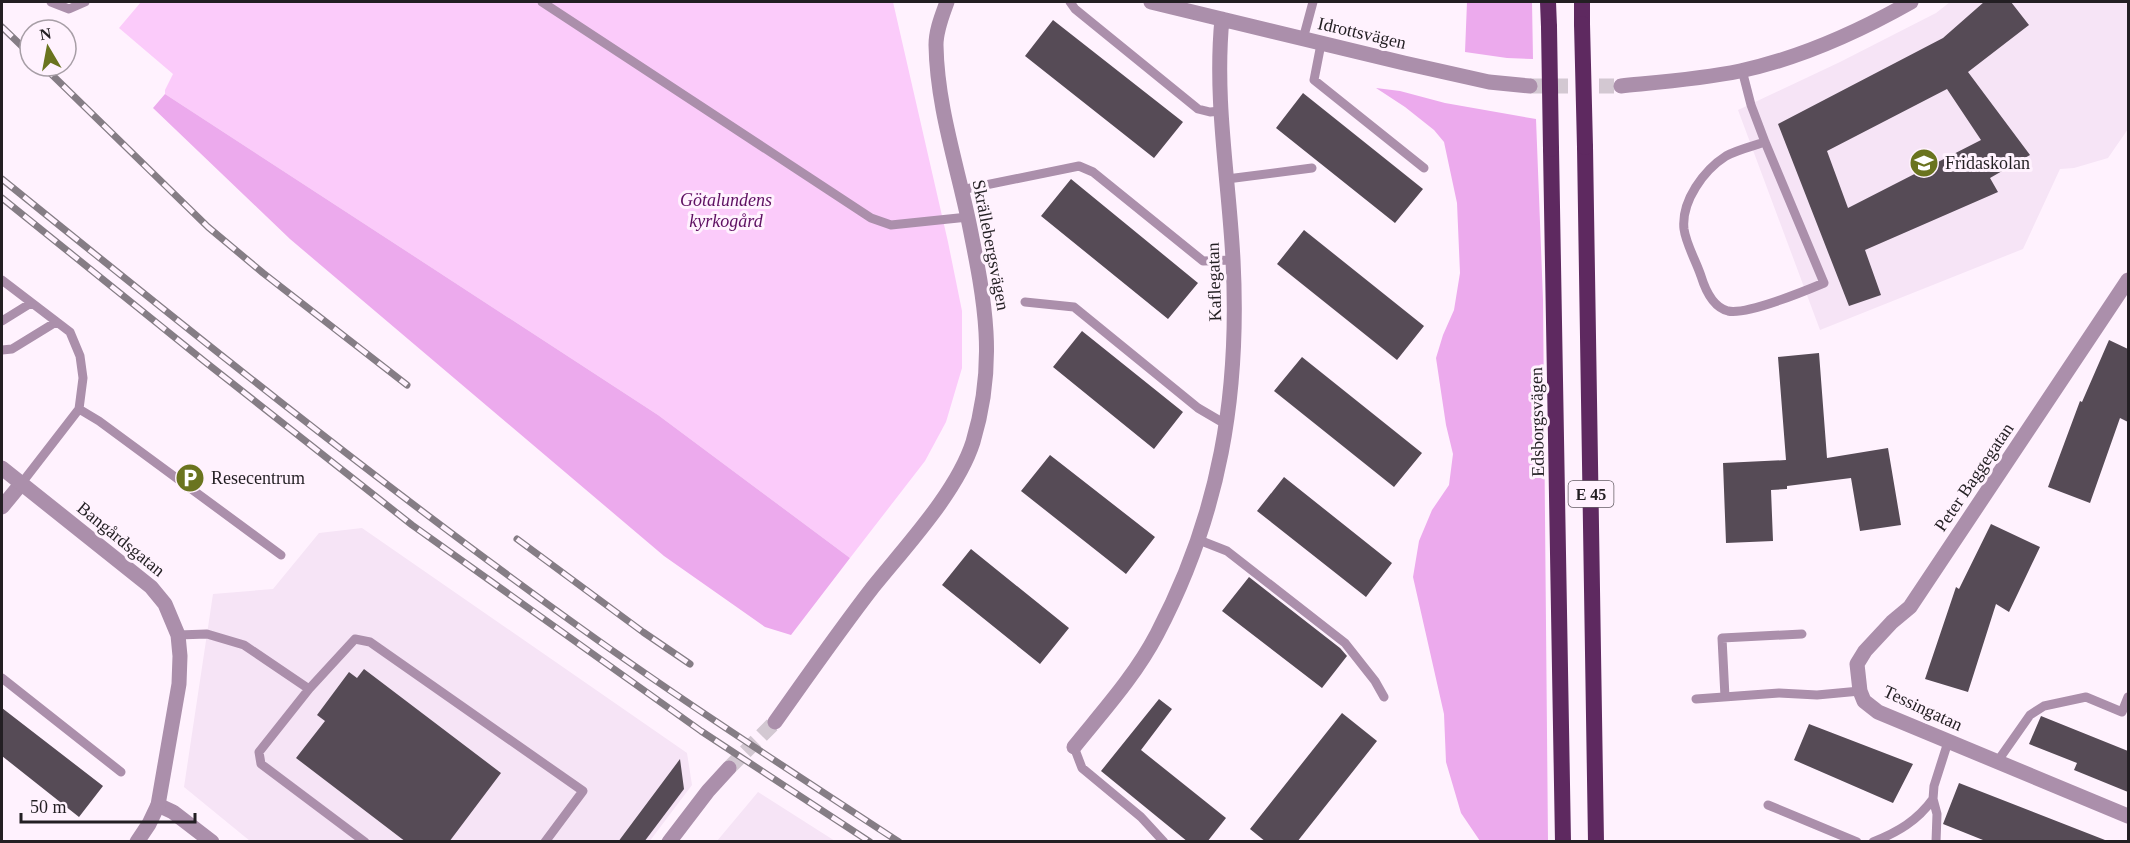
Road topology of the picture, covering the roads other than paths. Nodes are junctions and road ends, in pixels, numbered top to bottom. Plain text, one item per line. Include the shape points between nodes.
1 (51, 2) edge
2 (85, 2) edge
3 (542, 2) edge
4 (947, 2) edge
5 (1070, 2) edge
6 (1151, 2) edge
7 (1313, 2) edge
8 (1548, 2) edge
9 (1582, 2) edge
10 (1911, 2) edge
11 (1222, 19) junction
12 (1303, 39) junction
13 (1322, 44) junction
14 (1742, 70) junction
15 (1621, 86) tunnel mouth
16 (1530, 87) tunnel mouth
17 (1221, 111) junction
18 (1765, 142) junction
19 (1312, 168) dead end
20 (1424, 168) dead end
21 (1227, 179) junction
22 (961, 190) junction
23 (968, 217) junction
24 (1233, 260) junction
25 (2128, 280) edge
26 (3, 284) edge
27 (1025, 302) dead end
28 (31, 303) junction
29 (2, 321) edge
30 (56, 322) junction
31 (2, 350) edge
32 (79, 409) junction
33 (1227, 425) junction
34 (2, 468) edge
35 (21, 484) junction
36 (2, 507) edge
37 (1199, 540) junction
38 (281, 555) dead end
39 (1802, 634) dead end
40 (178, 635) junction
41 (2, 678) edge
42 (309, 689) junction
43 (1860, 691) junction
44 (1384, 697) dead end
45 (1725, 697) junction
46 (2128, 697) edge
47 (1696, 699) dead end
48 (775, 722) tunnel mouth
49 (1948, 742) junction
50 (1074, 747) joint
51 (1997, 762) junction
52 (729, 768) tunnel mouth
53 (121, 772) dead end
54 (1933, 799) junction
55 (158, 805) junction
56 (1768, 805) dead end
57 (2128, 816) edge
58 (137, 842) edge
59 (212, 842) edge
60 (365, 842) edge
61 (545, 842) edge
62 (669, 842) edge
63 (1164, 842) edge
64 (1563, 842) edge
65 (1596, 842) edge
66 (1857, 842) edge
67 (1873, 842) edge
68 (1936, 842) edge

1 - 2 lane via 69,9
3 - 23 lane via 872,218 891,225
4 - 22 street, Skrällebergsvägen via 936,44 942,101
5 - 17 lane via 1198,109
6 - 11 street, Idrottsvägen
7 - 12 lane
8 - 64 highway, Edsborgsvägen / E 45, bridge
9 - 65 highway, E 45, bridge
10 - 14 street via 1802,54
11 - 12 street, Idrottsvägen
11 - 17 street, Kaflegatan
12 - 13 street, Idrottsvägen
13 - 16 street, Idrottsvägen via 1489,82
13 - 20 lane via 1314,80
14 - 15 street
14 - 18 lane via 1750,105
17 - 21 street, Kaflegatan
18 - 18 lane via 1824,283 1778,301 1728,311 1707,293 1684,229 1686,209 1706,175 1727,156
19 - 21 lane
21 - 24 street, Kaflegatan
22 - 23 street, Skrällebergsvägen
22 - 24 lane via 1079,166 1093,172 1203,261
23 - 48 street, Skrällebergsvägen via 988,333 981,407 972,444 943,498 849,618
24 - 33 street, Kaflegatan via 1236,328
25 - 43 street, Peter Baggegatan via 1910,607 1865,651 1857,664
26 - 28 lane
27 - 33 lane via 1074,307 1198,408
28 - 29 lane
28 - 30 lane
30 - 31 lane via 12,349
30 - 32 lane via 70,332 80,356 83,378
32 - 35 lane
32 - 38 lane
33 - 37 street, Kaflegatan
34 - 35 street, Bangårdsgatan
35 - 36 street
35 - 40 street, Bangårdsgatan via 151,587 165,604
37 - 44 lane via 1227,551 1345,643
37 - 50 street, Kaflegatan via 1157,635 1122,688
39 - 45 lane via 1722,638
40 - 42 lane via 207,634 244,645
40 - 55 street, Bangårdsgatan via 179,684
41 - 53 lane
42 - 60 lane via 259,752 261,764
42 - 61 lane via 355,639 370,642 583,791
43 - 45 lane, Tessingatan
43 - 49 street, Tessingatan via 1864,701 1878,712
45 - 47 lane, Tessingatan
46 - 51 lane via 2122,712 2086,697 2044,706 2030,715
49 - 51 street, Tessingatan
49 - 54 lane
50 - 63 lane via 1082,768 1141,817
51 - 57 street, Tessingatan
52 - 62 street
54 - 67 lane via 1909,824
54 - 68 lane
55 - 58 street, Bangårdsgatan
55 - 59 street
56 - 66 lane

